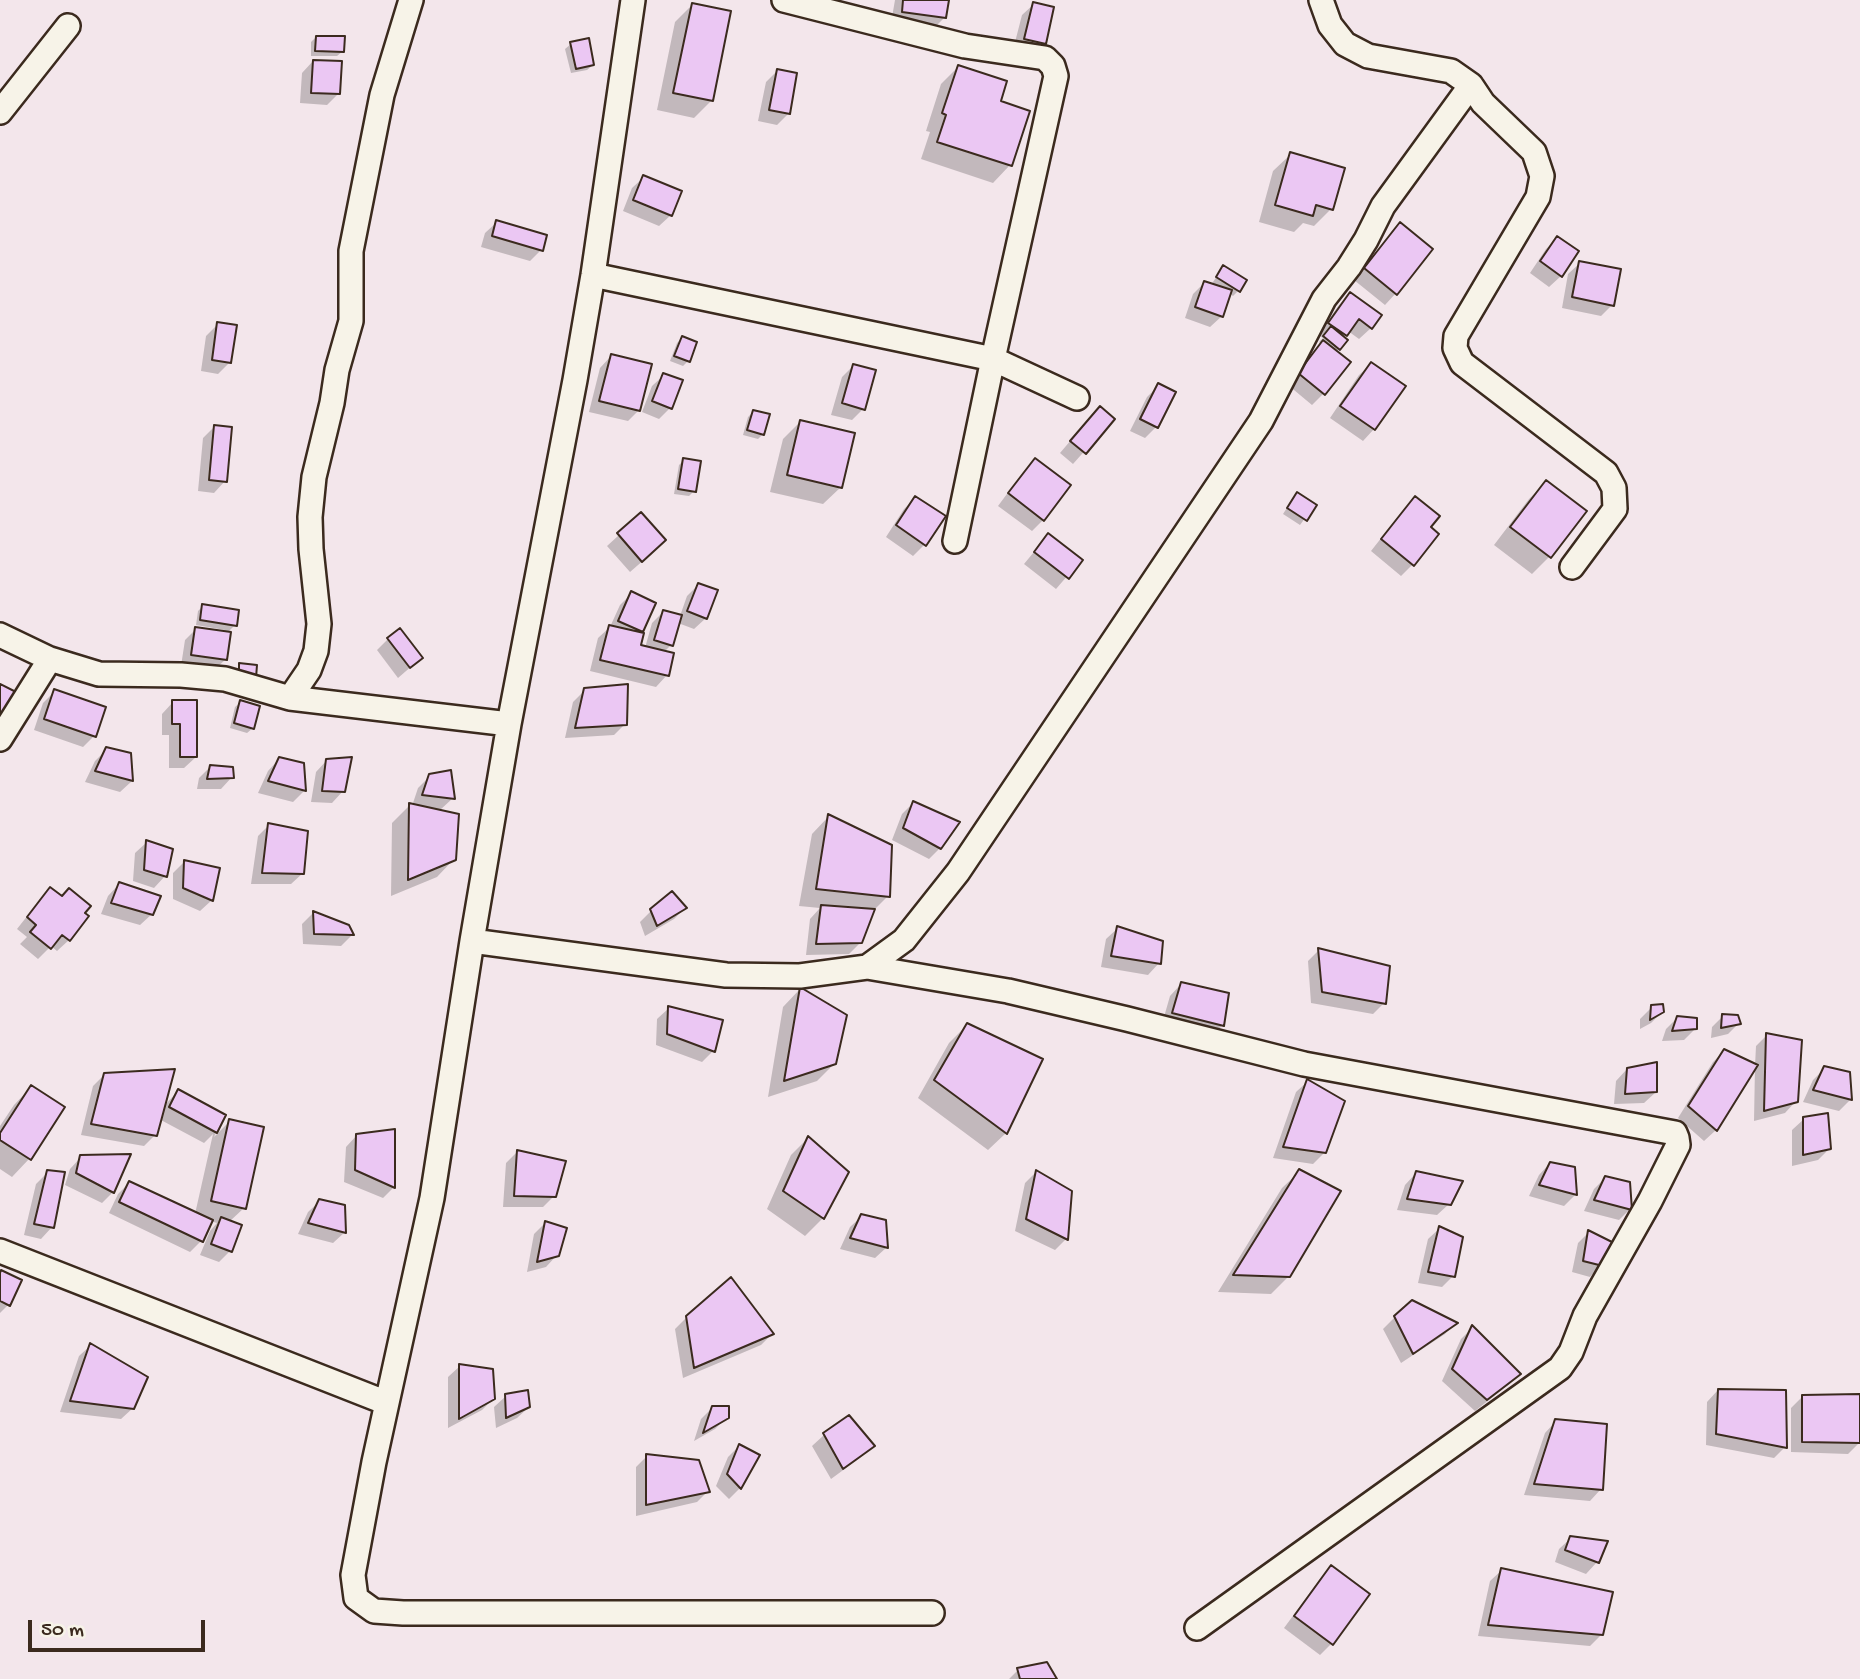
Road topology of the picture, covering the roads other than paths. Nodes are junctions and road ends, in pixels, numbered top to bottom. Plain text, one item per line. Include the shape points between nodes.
1 (411, 0) edge
2 (633, 0) edge
3 (784, 0) edge
4 (1321, 0) edge
5 (68, 26) dead end
6 (1471, 85) junction
7 (0, 112) edge
8 (593, 275) junction
9 (993, 359) junction
10 (1077, 397) dead end
11 (955, 541) dead end
12 (1572, 567) dead end
13 (0, 635) edge
14 (50, 659) junction
15 (290, 698) junction
16 (509, 724) junction
17 (0, 739) edge
18 (472, 941) junction
19 (867, 967) junction
20 (0, 1251) edge
21 (387, 1403) junction
22 (932, 1613) dead end
23 (1197, 1628) dead end

1 - 15 street via 382,95 351,251 351,321 314,477 310,517 319,624 316,651
2 - 8 street
3 - 9 street via 965,46 1045,58 1053,66 1056,76
4 - 6 street via 1330,25 1345,44 1368,56 1451,71
5 - 7 street
6 - 12 street via 1483,103 1534,152 1542,176 1538,197 1456,336 1455,348 1462,363 1610,480 1615,509
6 - 19 street via 1383,206 1349,267 1324,299 1261,421 958,872 904,940
8 - 9 street
8 - 16 street
9 - 10 street
9 - 11 street
13 - 14 street
14 - 15 street via 99,674 225,679
14 - 17 street
15 - 16 street
16 - 18 street
18 - 19 street via 726,975 800,976
18 - 21 street via 432,1198
19 - 23 street via 1008,990 1304,1064 1675,1133 1678,1145 1560,1368
20 - 21 street
21 - 22 street via 353,1575 356,1598 374,1611

